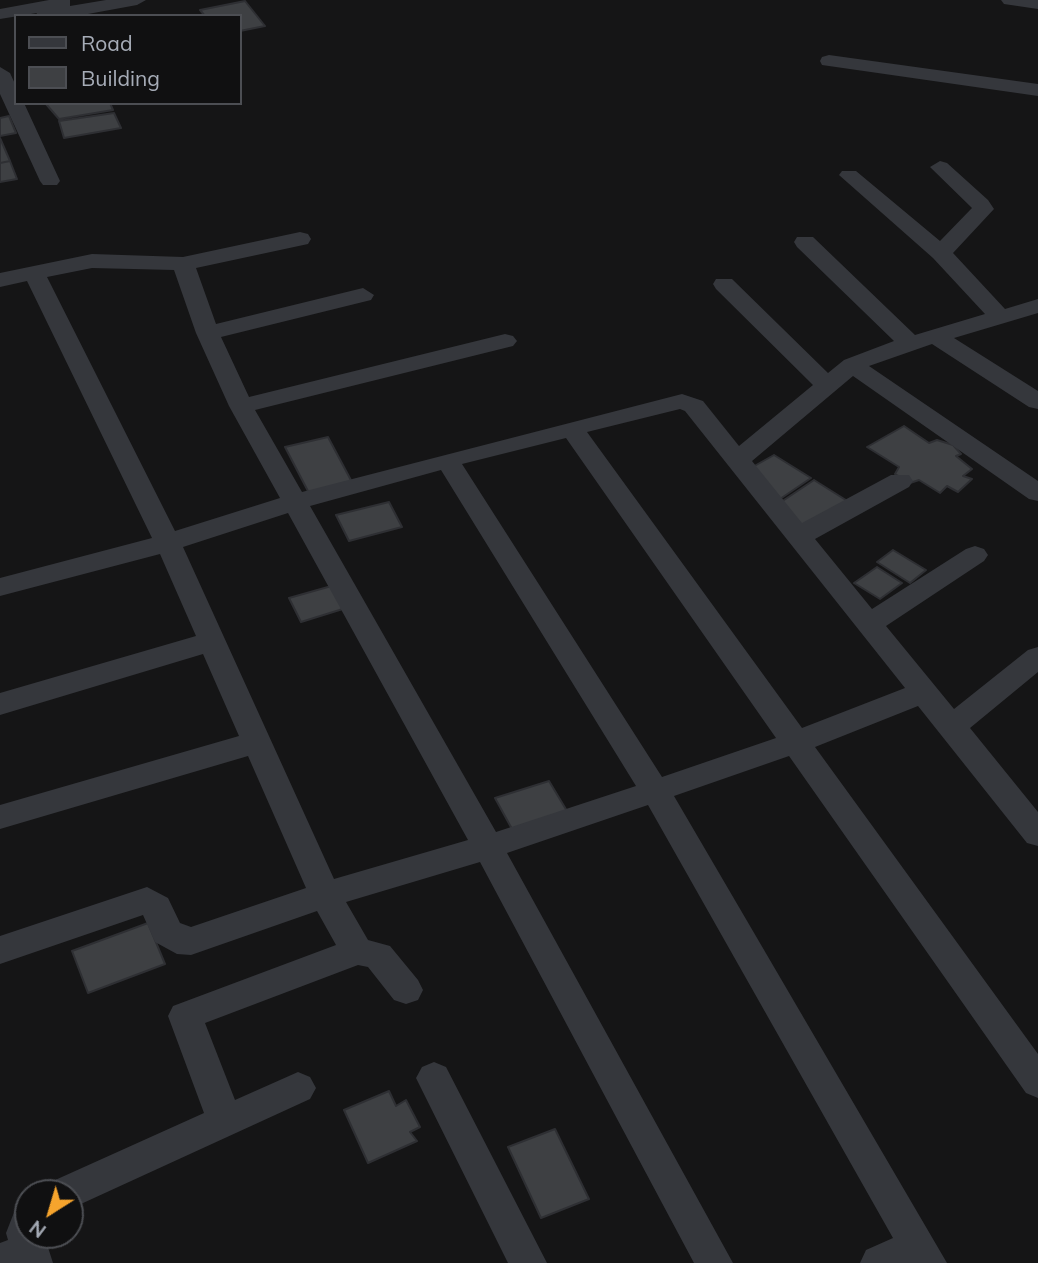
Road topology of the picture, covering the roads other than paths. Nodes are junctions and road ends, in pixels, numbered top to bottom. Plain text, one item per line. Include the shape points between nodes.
1 (82, 0) edge
2 (137, 0) edge
3 (1010, 0) edge
4 (1038, 4) edge
5 (0, 14) edge
6 (56, 14) edge
7 (829, 61) dead end
8 (0, 73) edge
9 (1038, 90) edge
10 (14, 103) edge
11 (15, 105) edge
12 (940, 167) dead end
13 (849, 175) dead end
14 (50, 181) dead end
15 (300, 239) dead end
16 (805, 242) dead end
17 (941, 253) junction
18 (183, 264) junction
19 (34, 273) junction
20 (0, 280) edge
21 (724, 284) dead end
22 (363, 295) dead end
23 (1035, 309) edge
24 (1000, 317) junction
25 (208, 333) junction
26 (935, 336) junction
27 (505, 341) dead end
28 (910, 343) junction
29 (852, 365) junction
30 (827, 385) junction
31 (1038, 402) edge
32 (241, 406) junction
33 (572, 429) junction
34 (447, 460) junction
35 (738, 460) junction
36 (900, 481) dead end
37 (1038, 493) edge
38 (295, 502) junction
39 (799, 536) junction
40 (168, 543) junction
41 (975, 555) dead end
42 (0, 586) edge
43 (869, 624) junction
44 (211, 642) junction
45 (1038, 657) edge
46 (924, 692) junction
47 (0, 704) edge
48 (952, 727) junction
49 (257, 742) junction
50 (794, 743) junction
51 (655, 791) junction
52 (0, 817) edge
53 (1035, 826) edge
54 (488, 847) junction
55 (325, 895) junction
56 (0, 950) edge
57 (357, 951) junction
58 (406, 990) dead end
59 (434, 1077) dead end
60 (1038, 1082) edge
61 (298, 1088) dead end
62 (225, 1121) junction
63 (84, 1185) edge
64 (923, 1254) edge
65 (528, 1263) edge
66 (714, 1263) edge
67 (879, 1263) edge

1 - 5 street
2 - 6 street
3 - 4 street
7 - 9 street
8 - 10 street
11 - 14 street
12 - 17 street via 983,209
13 - 17 street
15 - 18 street
16 - 28 street
17 - 24 street
18 - 19 street via 92,261
18 - 25 street
19 - 20 street
19 - 40 street
21 - 30 street
22 - 25 street
23 - 24 street
24 - 26 street
25 - 32 street
26 - 28 street
26 - 31 street
27 - 32 street
28 - 29 street
29 - 30 street
29 - 37 street
30 - 35 street
32 - 38 street
33 - 34 street
33 - 35 street via 682,401 694,406
33 - 50 street
34 - 38 street
34 - 51 street
35 - 39 street
36 - 39 street
38 - 40 street
38 - 54 street
39 - 43 street
40 - 42 street
40 - 44 street
41 - 43 street
43 - 46 street
44 - 47 street
44 - 49 street
45 - 48 street
46 - 48 street
46 - 50 street
48 - 53 street
49 - 52 street
49 - 55 street
50 - 51 street
50 - 60 street
51 - 54 street
51 - 64 street
54 - 55 street
54 - 66 street
55 - 56 street via 191,941 177,940 167,932 157,907 147,900
55 - 57 street
57 - 58 street via 378,956
57 - 62 street via 185,1016
59 - 65 street
61 - 62 street
62 - 63 street
64 - 67 street

